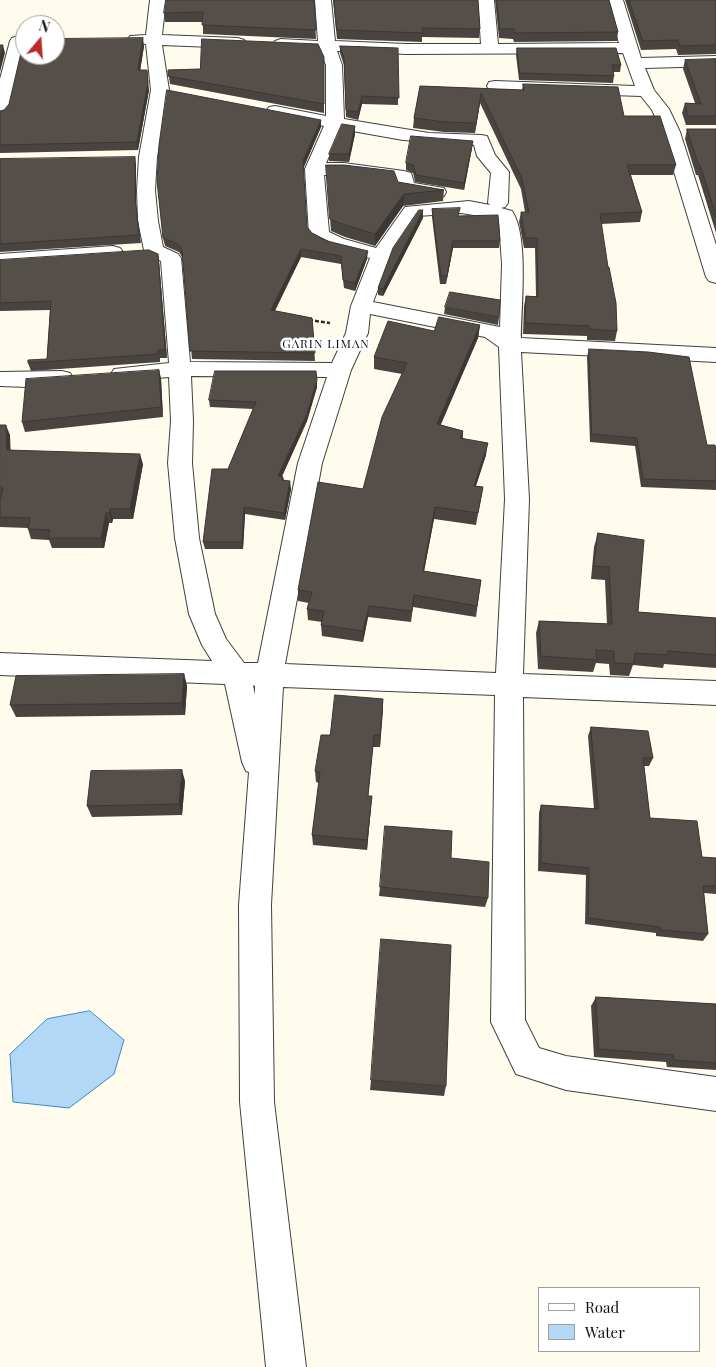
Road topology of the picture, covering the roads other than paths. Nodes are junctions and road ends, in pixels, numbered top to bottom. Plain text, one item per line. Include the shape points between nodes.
1 (158, 0) edge
2 (323, 0) edge
3 (486, 0) edge
4 (615, 0) edge
5 (116, 39) edge
6 (153, 39) junction
7 (0, 40) edge
8 (15, 41) edge
9 (327, 46) junction
10 (490, 49) junction
11 (633, 56) junction
12 (15, 61) edge
13 (716, 61) edge
14 (494, 86) dead end
15 (646, 91) junction
16 (257, 108) edge
17 (0, 112) edge
18 (335, 122) junction
19 (671, 132) junction
20 (691, 132) edge
21 (314, 169) junction
22 (498, 203) junction
23 (463, 208) junction
24 (707, 217) edge
25 (154, 250) junction
26 (381, 255) junction
27 (0, 260) edge
28 (716, 277) edge
29 (360, 306) junction
30 (510, 344) junction
31 (716, 355) edge
32 (180, 370) junction
33 (340, 370) junction
34 (0, 378) edge
35 (0, 664) edge
36 (236, 673) junction
37 (270, 674) junction
38 (509, 685) junction
39 (716, 693) edge
40 (263, 793) junction
41 (716, 1094) edge
42 (286, 1367) edge

1 - 6 street
2 - 9 street
3 - 10 street
4 - 11 street
5 - 6 street
6 - 9 street
6 - 25 street via 170,92 138,157
7 - 8 street
9 - 10 street
9 - 18 street via 334,65
10 - 11 street
11 - 13 street
11 - 15 street
12 - 17 street
14 - 15 street
15 - 19 street via 660,109
16 - 18 street
18 - 21 street
18 - 22 street via 403,135 482,140 486,156 500,172
19 - 20 street
19 - 24 street
21 - 22 street via 344,169 404,177 405,188
21 - 26 street via 319,234 337,243
22 - 23 street
23 - 26 street via 412,212
23 - 30 street via 506,215 509,222 512,264
24 - 28 street
25 - 27 street
25 - 32 street via 172,258
26 - 29 street
29 - 30 street via 491,331
29 - 33 street via 356,333
30 - 31 street
30 - 38 street via 517,499
32 - 33 street
32 - 34 street via 27,380
32 - 36 street via 180,463 187,538 202,614 215,644
33 - 37 street via 310,463
35 - 36 street
36 - 37 street
36 - 40 street
37 - 38 street
37 - 40 street
38 - 39 street
38 - 41 street via 508,1022 528,1062 566,1073
40 - 42 street via 255,905 256,1102

